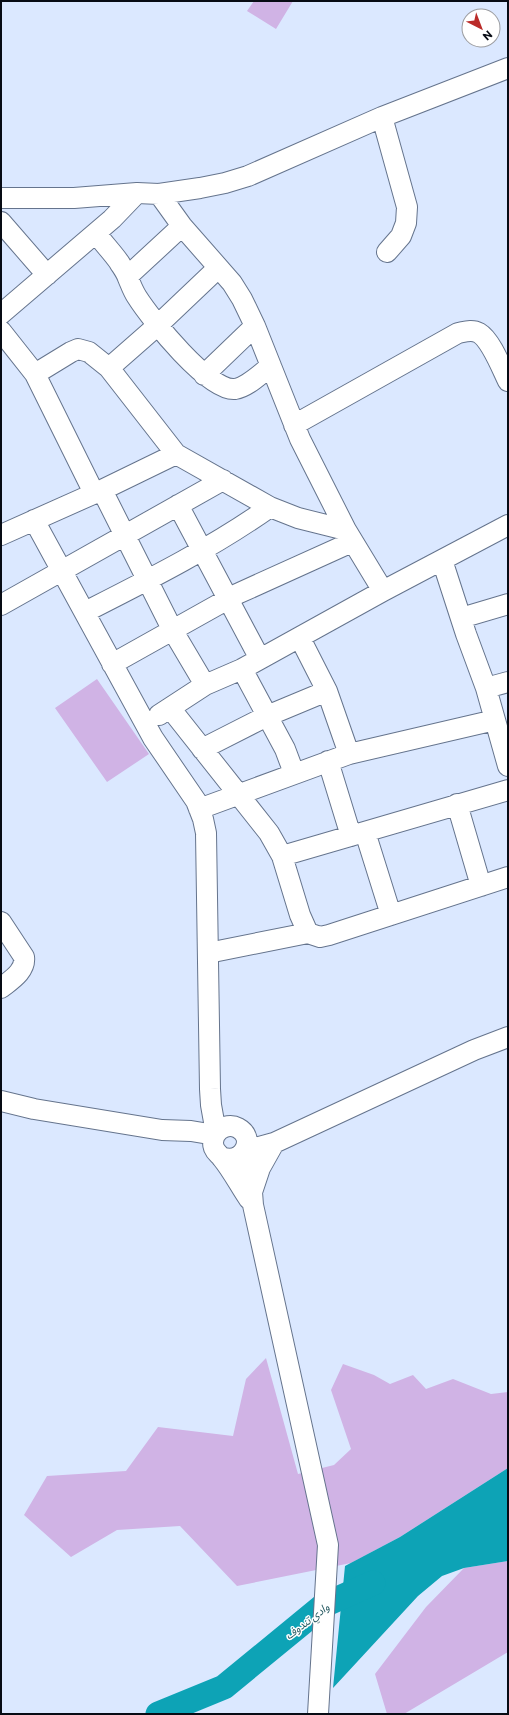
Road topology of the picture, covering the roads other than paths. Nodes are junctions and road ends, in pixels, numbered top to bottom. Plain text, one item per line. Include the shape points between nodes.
1 (508, 68) edge
2 (382, 117) junction
3 (138, 193) junction
4 (159, 194) junction
5 (1, 198) edge
6 (1, 222) edge
7 (182, 226) junction
8 (96, 233) junction
9 (387, 252) dead end
10 (218, 268) junction
11 (47, 275) junction
12 (128, 276) junction
13 (1, 314) edge
14 (158, 325) junction
15 (255, 326) junction
16 (4, 339) edge
17 (271, 366) junction
18 (109, 368) junction
19 (35, 374) junction
20 (204, 375) junction
21 (508, 381) edge
22 (294, 425) junction
23 (176, 454) junction
24 (223, 480) junction
25 (98, 492) junction
26 (178, 505) junction
27 (270, 507) junction
28 (34, 520) junction
29 (508, 525) edge
30 (1, 535) edge
31 (124, 535) junction
32 (349, 536) junction
33 (202, 551) junction
34 (442, 560) junction
35 (61, 571) junction
36 (148, 580) junction
37 (383, 591) junction
38 (227, 599) junction
39 (508, 604) edge
40 (1, 605) edge
41 (85, 612) junction
42 (461, 618) junction
43 (173, 631) junction
44 (300, 638) junction
45 (260, 659) junction
46 (112, 664) junction
47 (242, 669) junction
48 (508, 682) edge
49 (205, 685) junction
50 (486, 688) junction
51 (327, 691) junction
52 (170, 708) junction
53 (268, 716) junction
54 (496, 720) junction
55 (145, 723) junction
56 (202, 749) junction
57 (349, 754) junction
58 (328, 762) junction
59 (508, 766) edge
60 (294, 773) junction
61 (508, 790) edge
62 (238, 794) junction
63 (457, 804) junction
64 (199, 809) junction
65 (358, 834) junction
66 (282, 856) junction
67 (508, 877) edge
68 (481, 886) junction
69 (390, 915) junction
70 (1, 922) edge
71 (308, 932) junction
72 (208, 954) junction
73 (1, 988) edge
74 (508, 1037) edge
75 (1, 1100) edge
76 (224, 1139) junction
77 (283, 1139) junction
78 (243, 1153) junction
79 (253, 1198) junction
80 (318, 1714) edge

1 - 2 street
2 - 4 street via 248,176 200,188
2 - 9 street via 408,207 401,236
3 - 4 street
3 - 5 street via 74,198
3 - 8 street
4 - 7 street
6 - 11 street
7 - 10 street
7 - 12 street
8 - 11 street
8 - 12 street
10 - 14 street
10 - 15 street via 232,283
11 - 13 street
12 - 14 street via 132,289
14 - 18 street
14 - 20 street
15 - 17 street
15 - 20 street
16 - 19 street
17 - 20 street via 242,387 235,389 219,386
17 - 22 street
18 - 19 street via 89,352 78,349
18 - 23 street
19 - 25 street
21 - 22 street via 485,339 478,333 467,331 458,333
22 - 32 street
23 - 24 street
23 - 25 street
24 - 26 street
24 - 27 street
25 - 28 street
25 - 31 street
26 - 31 street
26 - 33 street
27 - 32 street
27 - 33 street
28 - 30 street
28 - 35 street
29 - 34 street
31 - 35 street
31 - 36 street
32 - 37 street
32 - 38 street
33 - 36 street
33 - 38 street
34 - 37 street
34 - 42 street
35 - 40 street
35 - 41 street
36 - 41 street
36 - 43 street
37 - 44 street
38 - 43 street
38 - 45 street
39 - 42 street
41 - 46 street
42 - 50 street
43 - 46 street
43 - 49 street
44 - 45 street
44 - 51 street
45 - 47 street
46 - 55 street
47 - 49 street
47 - 53 street
48 - 50 street
49 - 52 street
50 - 54 street
51 - 53 street
51 - 57 street
52 - 55 street
52 - 56 street
53 - 56 street
53 - 60 street
54 - 57 street
54 - 59 street
55 - 64 street
56 - 62 street
57 - 58 street
58 - 60 street
58 - 65 street
60 - 62 street
61 - 63 street
62 - 64 street
62 - 66 street via 269,833
63 - 65 street
63 - 68 street
64 - 72 street via 206,833
65 - 66 street
65 - 69 street
66 - 71 street
67 - 68 street
68 - 69 street
69 - 71 street via 320,937
70 - 73 street via 24,957 20,972
71 - 72 street
72 - 76 street via 210,1090
74 - 77 street via 474,1050
75 - 76 street via 34,1109 162,1130 192,1130
76 - 77 street
76 - 78 street via 246,1138
76 - 79 street
77 - 78 street
77 - 79 street via 260,1168
78 - 79 street
79 - 80 street via 328,1545

